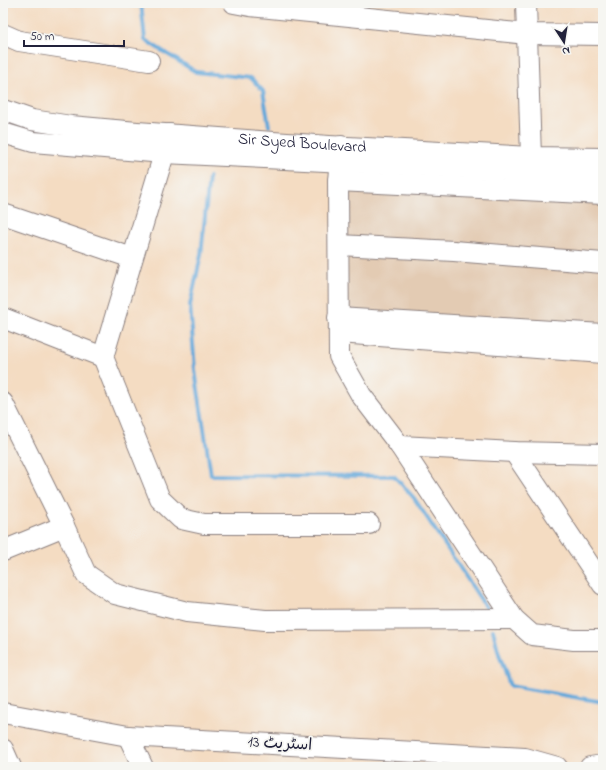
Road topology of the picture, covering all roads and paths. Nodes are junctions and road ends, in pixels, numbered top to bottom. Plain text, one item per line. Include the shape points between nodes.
1 (234, 3) edge
2 (526, 3) edge
3 (3, 34) edge
4 (526, 34) junction
5 (603, 35) edge
6 (149, 61) dead end
7 (3, 110) edge
8 (3, 133) edge
9 (170, 134) junction
10 (246, 149) junction
11 (164, 153) junction
12 (531, 158) junction
13 (603, 158) edge
14 (340, 163) junction
15 (603, 175) edge
16 (603, 194) edge
17 (3, 214) edge
18 (338, 245) junction
19 (132, 258) junction
20 (603, 263) edge
21 (3, 318) edge
22 (338, 326) junction
23 (603, 334) edge
24 (603, 354) edge
25 (103, 357) junction
26 (3, 403) edge
27 (400, 446) junction
28 (514, 452) junction
29 (603, 454) edge
30 (369, 524) dead end
31 (64, 526) junction
32 (3, 551) edge
33 (603, 585) edge
34 (514, 619) junction
35 (603, 640) edge
36 (3, 713) edge
37 (128, 736) junction
38 (3, 749) edge
39 (603, 765) edge
40 (11, 767) edge
41 (142, 767) edge
42 (558, 767) edge
43 (590, 767) edge

1 - 4 street
2 - 4 street
3 - 6 street via 19,41
4 - 5 street
4 - 12 street
7 - 9 street, Sir Syed Boulevard via 32,120 71,126
8 - 11 street, Sir Syed Boulevard via 33,142
9 - 10 street, Sir Syed Boulevard
9 - 11 street
10 - 11 street, Sir Syed Boulevard
10 - 14 street, Sir Syed Boulevard
11 - 19 street
12 - 13 street, Sir Syed Boulevard
12 - 14 street, Sir Syed Boulevard
14 - 15 street, Sir Syed Boulevard
14 - 16 street
14 - 18 street
17 - 19 street
18 - 20 street
18 - 22 street
19 - 25 street
21 - 25 street
22 - 23 street
22 - 24 street
22 - 27 street via 339,356 361,394
25 - 30 street via 160,499 181,519 204,524
26 - 31 street
27 - 28 street
27 - 34 street
28 - 29 street
28 - 33 street
31 - 32 street
31 - 34 street via 86,574 115,594 187,612 265,620
34 - 35 street via 532,635 574,640
36 - 37 street, اسٹریٹ 13
37 - 41 street
37 - 42 street, اسٹریٹ 13 via 525,758
38 - 40 street
39 - 43 street

